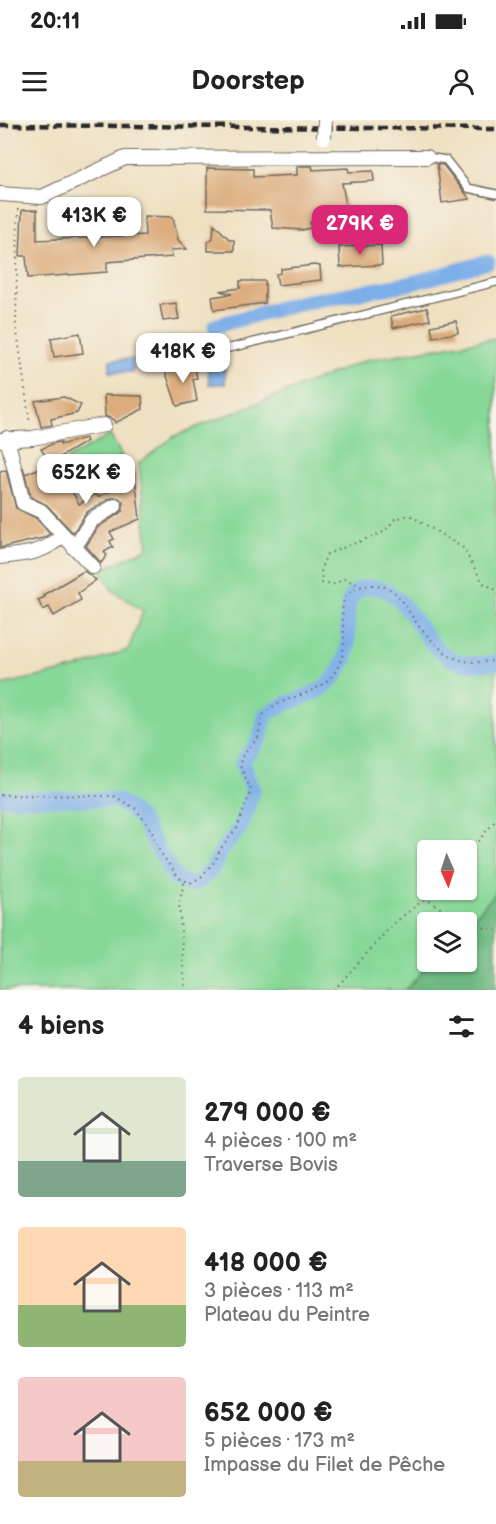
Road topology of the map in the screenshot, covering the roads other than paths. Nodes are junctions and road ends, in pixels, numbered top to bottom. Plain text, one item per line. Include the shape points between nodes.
1 (325, 120) edge
2 (324, 156) junction
3 (427, 157) joint
4 (0, 194) edge
5 (496, 194) edge
6 (496, 282) edge
7 (230, 348) dead end
8 (104, 425) dead end
9 (2, 438) edge
10 (115, 506) dead end
11 (62, 536) junction
12 (74, 548) junction
13 (0, 557) edge
14 (93, 567) dead end

1 - 2 street, bridge
2 - 3 street
2 - 4 street via 125,158 42,197
3 - 5 lane via 446,160 468,188
6 - 7 lane
8 - 9 street via 33,438
9 - 11 street via 23,503 41,512
10 - 12 street via 92,520
11 - 12 street
11 - 13 street via 37,553
12 - 14 street

